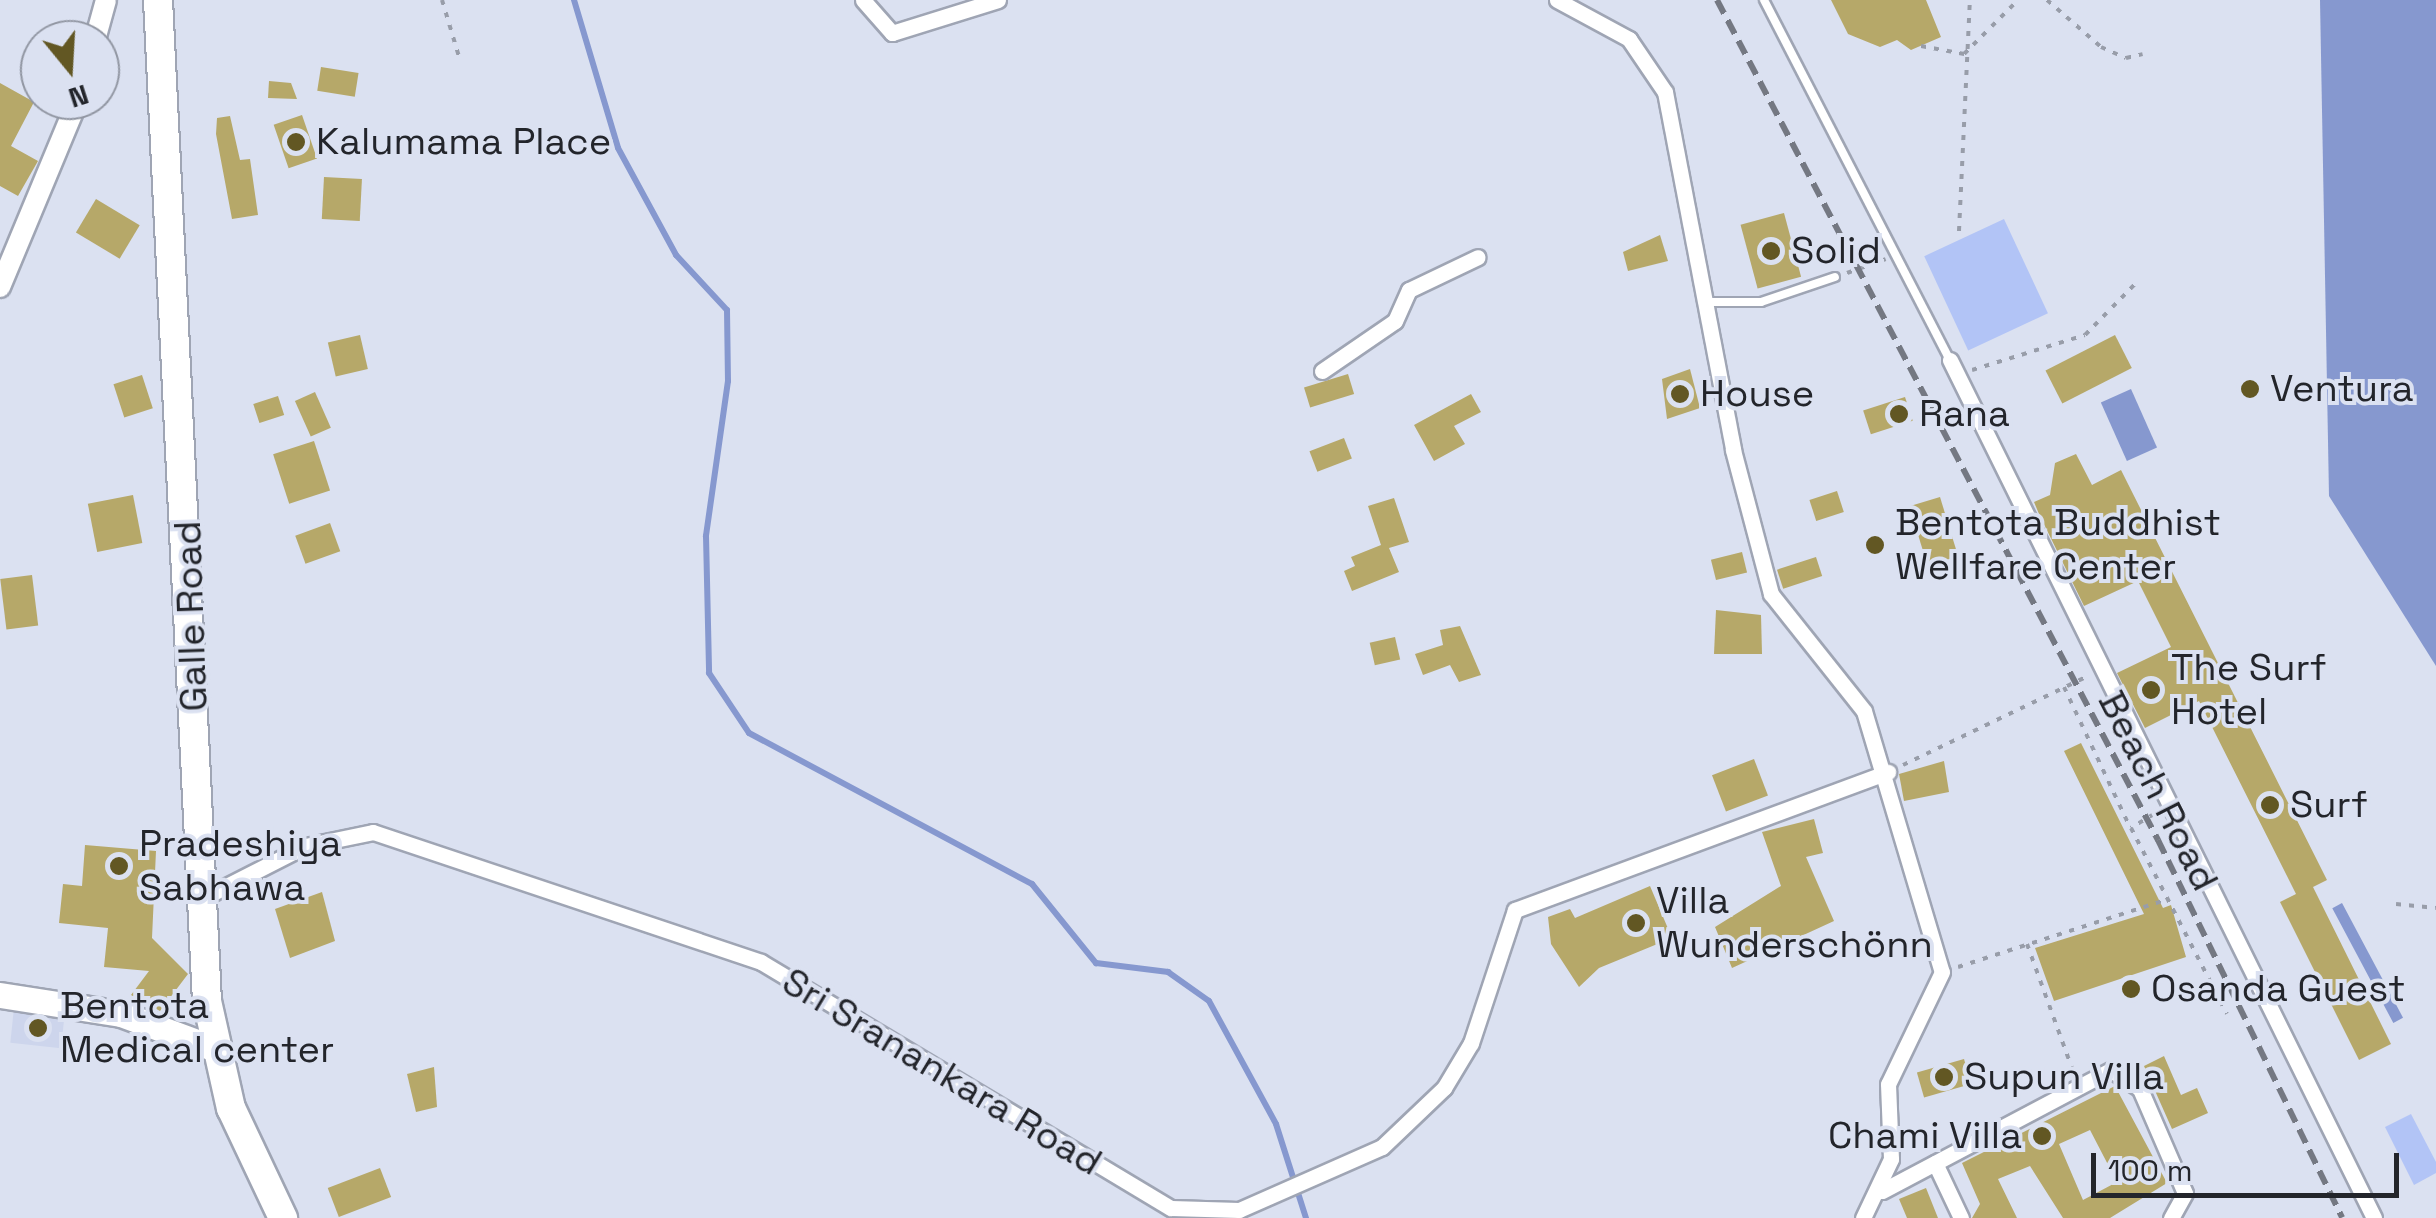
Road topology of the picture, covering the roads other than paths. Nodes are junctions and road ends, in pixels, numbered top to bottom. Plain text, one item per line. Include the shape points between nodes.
1 (158, 0) edge
2 (863, 0) edge
3 (998, 0) edge
4 (1557, 0) edge
5 (1764, 0) edge
6 (70, 120) edge
7 (1478, 258) dead end
8 (1835, 277) road end
9 (0, 286) edge
10 (1704, 302) junction
11 (1954, 367) joint
12 (1322, 372) dead end
13 (1888, 772) junction
14 (201, 899) junction
15 (0, 995) edge
16 (214, 1048) junction
17 (1935, 1163) junction
18 (1882, 1190) junction
19 (283, 1218) edge
20 (1863, 1218) edge
21 (1961, 1218) edge
22 (2171, 1218) edge
23 (2374, 1218) edge

1 - 14 highway, Galle Road
2 - 3 street via 892,33
4 - 10 street via 1629,39 1665,92
5 - 11 lane
6 - 9 street
7 - 12 street via 1408,290 1395,320
8 - 10 lane via 1761,302
10 - 13 street via 1771,594 1864,711
11 - 23 street, Beach Road via 2097,672
13 - 14 street, Sri Sranankara Road via 1515,910 1470,1043 1444,1088 1382,1147 1320,1182 1239,1210 1171,1208 761,962 373,832 305,846
13 - 18 street via 1942,972 1888,1084 1891,1160
14 - 16 highway, Galle Road
15 - 16 main road via 121,1014
16 - 19 highway, Galle Road
17 - 18 street
17 - 21 street
17 - 22 street via 2112,1070 2140,1089 2184,1193
18 - 20 street

